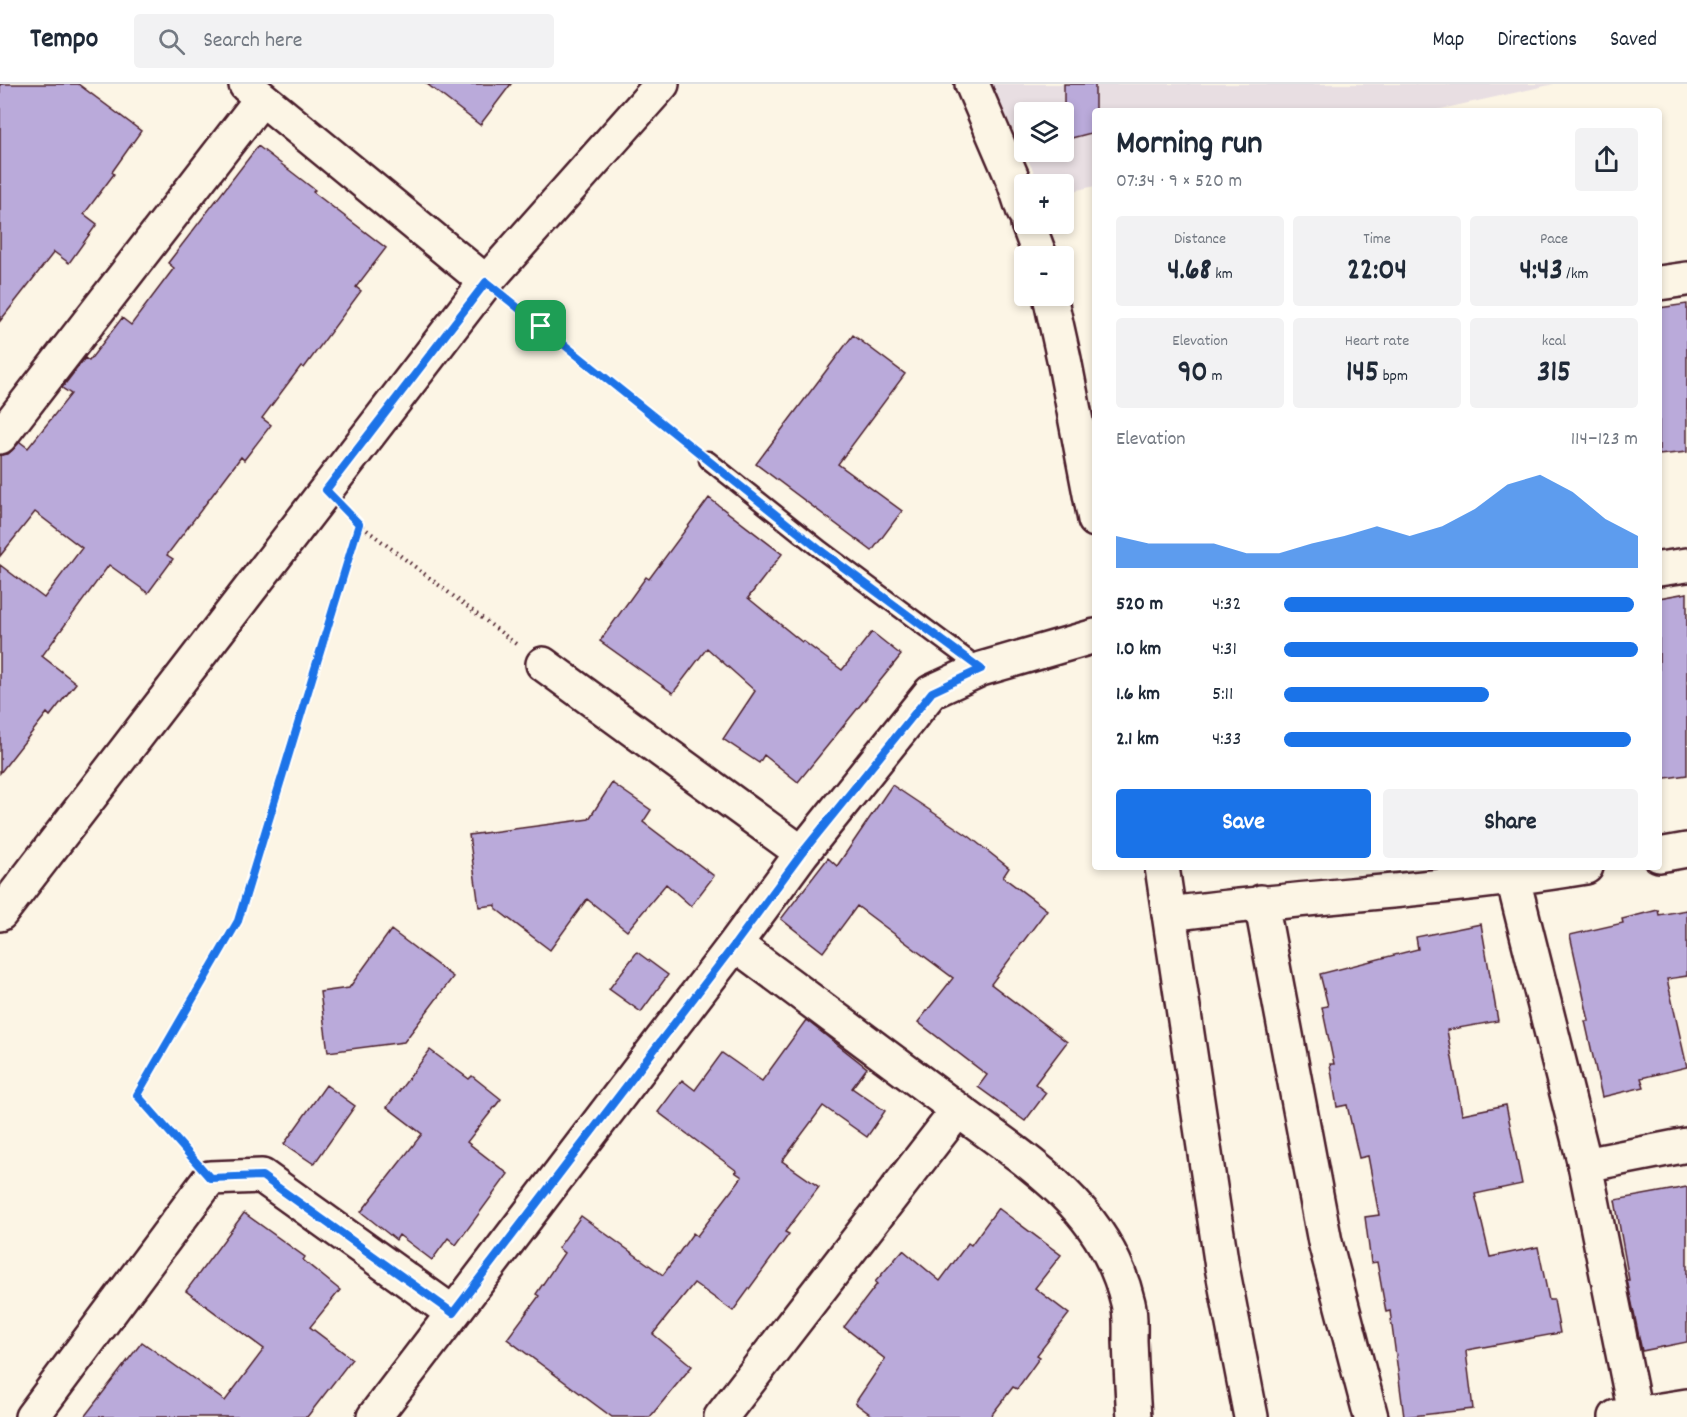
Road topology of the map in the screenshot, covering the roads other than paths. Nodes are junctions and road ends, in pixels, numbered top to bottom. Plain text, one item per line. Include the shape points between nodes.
1 (662, 84) edge
2 (972, 84) edge
3 (253, 91) edge
4 (1014, 182) edge
5 (1687, 279) edge
6 (486, 282) junction
7 (1662, 283) edge
8 (1052, 306) edge
9 (0, 437) edge
10 (708, 460) road end
11 (1092, 504) edge
12 (1687, 565) edge
13 (1662, 568) edge
14 (1092, 637) edge
15 (543, 664) road end
16 (981, 669) junction
17 (1687, 850) edge
18 (802, 853) junction
19 (1662, 854) edge
20 (1162, 870) edge
21 (1568, 870) edge
22 (1514, 879) junction
23 (1261, 902) junction
24 (0, 914) edge
25 (1169, 914) junction
26 (735, 944) junction
27 (958, 1110) junction
28 (1687, 1144) edge
29 (1585, 1165) junction
30 (453, 1313) junction
31 (1687, 1406) edge
32 (1626, 1415) edge
33 (32, 1417) edge
34 (374, 1417) edge
35 (721, 1417) edge
36 (1134, 1417) edge
37 (1251, 1417) edge
38 (1371, 1417) edge

1 - 6 street
2 - 4 street
3 - 6 street
3 - 9 street
5 - 7 street
6 - 24 street
8 - 11 street
10 - 16 lane via 820,550
12 - 13 street
14 - 16 street
15 - 18 street
16 - 18 street via 932,692
17 - 19 street
18 - 26 street
20 - 25 street
21 - 22 street
22 - 23 street
22 - 29 street
23 - 25 street
23 - 38 street via 1324,1242
25 - 37 street via 1222,1267
26 - 27 street
26 - 30 street
27 - 35 street
27 - 36 street via 1050,1179 1082,1211 1106,1245 1129,1305
28 - 29 street
29 - 32 street
30 - 33 street via 262,1176 210,1178
30 - 34 street
31 - 32 street

